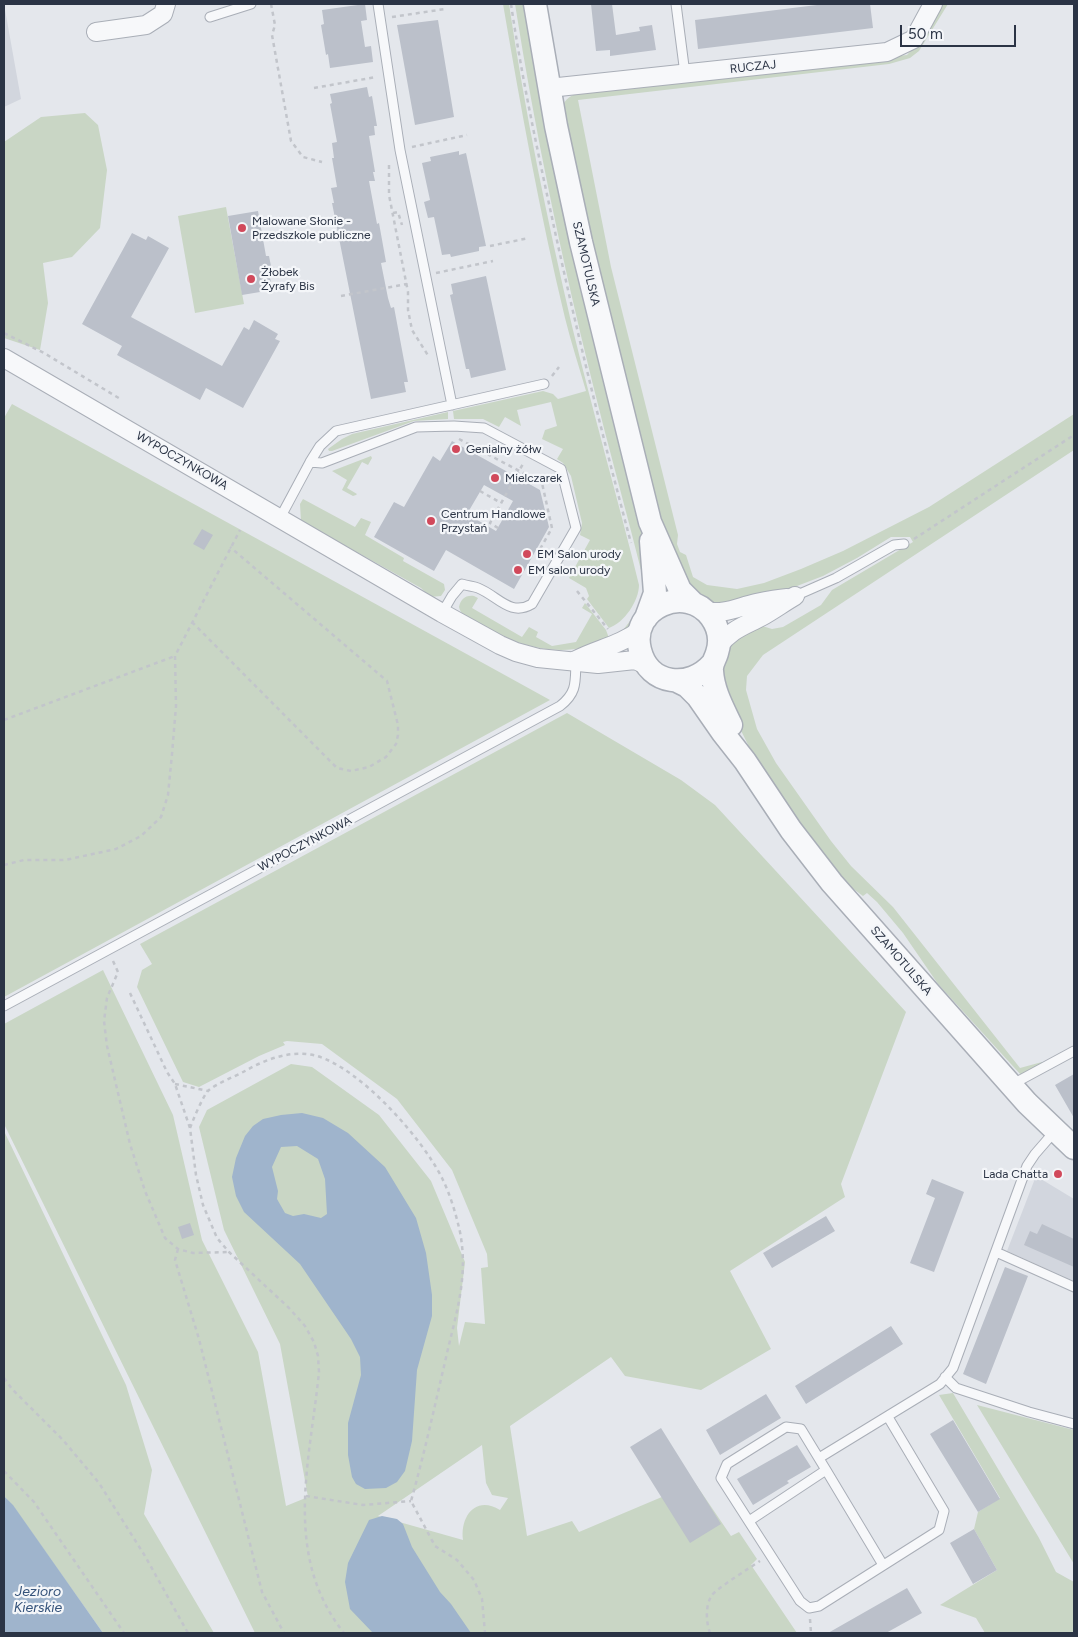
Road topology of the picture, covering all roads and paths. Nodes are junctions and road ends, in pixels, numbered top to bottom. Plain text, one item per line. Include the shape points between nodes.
1 (166, 4) edge
2 (251, 4) edge
3 (271, 4) edge
4 (378, 4) edge
5 (511, 4) edge
6 (535, 4) edge
7 (676, 4) edge
8 (933, 4) edge
9 (445, 9) dead end
10 (210, 17) dead end
11 (392, 17) dead end
12 (96, 32) dead end
13 (388, 74) junction
14 (685, 74) junction
15 (376, 77) junction
16 (378, 85) dead end
17 (314, 88) dead end
18 (549, 88) junction
19 (467, 135) dead end
20 (414, 147) dead end
21 (389, 160) dead end
22 (322, 162) dead end
23 (528, 238) dead end
24 (490, 246) dead end
25 (493, 261) dead end
26 (426, 275) junction
27 (407, 284) junction
28 (341, 296) dead end
29 (4, 333) edge
30 (4, 358) edge
31 (446, 373) junction
32 (544, 384) dead end
33 (122, 400) dead end
34 (452, 405) junction
35 (454, 426) junction
36 (1074, 435) edge
37 (530, 452) junction
38 (489, 455) junction
39 (486, 460) dead end
40 (310, 462) junction
41 (519, 471) junction
42 (480, 491) dead end
43 (501, 504) junction
44 (280, 518) junction
45 (650, 522) junction
46 (498, 528) dead end
47 (240, 530) dead end
48 (904, 544) joint
49 (632, 546) dead end
50 (230, 547) junction
51 (539, 551) dead end
52 (577, 591) dead end
53 (795, 596) junction
54 (700, 607) junction
55 (442, 613) junction
56 (192, 622) junction
57 (643, 624) junction
58 (612, 632) dead end
59 (715, 655) junction
60 (175, 656) junction
61 (576, 660) junction
62 (646, 665) junction
63 (677, 681) junction
64 (4, 720) edge
65 (745, 761) junction
66 (4, 865) edge
67 (118, 972) dead end
68 (130, 993) dead end
69 (4, 1006) edge
70 (1074, 1051) edge
71 (175, 1084) junction
72 (1011, 1085) junction
73 (208, 1091) junction
74 (190, 1128) junction
75 (1056, 1131) junction
76 (1074, 1148) edge
77 (178, 1249) junction
78 (229, 1252) junction
79 (996, 1252) junction
80 (1074, 1287) edge
81 (945, 1377) junction
82 (4, 1378) edge
83 (888, 1417) junction
84 (1074, 1424) edge
85 (820, 1458) junction
86 (826, 1470) junction
87 (4, 1471) edge
88 (306, 1496) junction
89 (411, 1501) junction
90 (749, 1521) junction
91 (770, 1554) junction
92 (884, 1565) junction
93 (124, 1633) edge
94 (188, 1633) edge
95 (284, 1633) edge
96 (344, 1633) edge
97 (485, 1633) edge
98 (710, 1633) edge

1 - 12 street via 163,14 146,25
2 - 10 lane
3 - 22 path via 275,25 272,35 291,141 303,157
4 - 13 lane
5 - 49 path via 533,128 570,300
6 - 18 street, SZAMOTULSKA
7 - 14 lane
8 - 14 street, RUCZAJ via 914,39 887,52
9 - 11 path
13 - 15 path
13 - 26 lane
14 - 18 street, RUCZAJ
15 - 16 path
15 - 17 path
18 - 45 street, SZAMOTULSKA via 582,250
19 - 20 path
21 - 27 path via 389,195
23 - 24 path
25 - 26 path
26 - 31 lane
27 - 28 path
27 - 31 path via 412,330 437,368
29 - 33 path
30 - 44 street, WYPOCZYNKOWA
31 - 34 lane
32 - 34 lane
34 - 40 lane via 336,431 320,446
35 - 37 lane via 484,428
35 - 38 path via 454,436
35 - 40 lane via 416,427 322,463
36 - 48 path
37 - 41 path
37 - 55 lane via 561,469 576,528 532,604 523,609 512,608 478,588 462,584
38 - 39 path
38 - 41 path
40 - 44 lane
41 - 43 path
41 - 51 path via 542,483 552,528
42 - 43 path
43 - 46 path via 490,523
44 - 55 street, WYPOCZYNKOWA
45 - 54 street, SZAMOTULSKA via 680,590
45 - 57 street, SZAMOTULSKA via 655,593
47 - 50 path
48 - 53 lane via 894,545 836,578
50 - 56 path
50 - 56 path via 387,681 398,725 396,744 386,757 362,770 337,768
52 - 58 path
53 - 54 street via 718,613
53 - 59 street via 734,630 725,637
54 - 57 street via 678,600 663,604 656,607
54 - 59 street via 716,624 719,635
55 - 61 street, WYPOCZYNKOWA via 516,652 538,658
56 - 60 path
57 - 61 street, WYPOCZYNKOWA via 630,638
57 - 62 street via 638,644
59 - 63 street via 700,675
59 - 65 street, SZAMOTULSKA via 712,678
60 - 64 path
60 - 66 path via 176,706 172,754 168,795 161,817 141,836 116,849 65,860 24,860
61 - 62 street, WYPOCZYNKOWA via 598,664 635,660
61 - 69 lane, WYPOCZYNKOWA via 575,689 560,706
62 - 63 street via 663,678
63 - 65 street, SZAMOTULSKA via 693,691
65 - 72 street, SZAMOTULSKA via 791,830 832,883
67 - 77 path via 107,998 104,1021 107,1046 130,1144 145,1191 165,1238
68 - 71 path
70 - 72 lane
71 - 73 path
71 - 74 path
72 - 75 street, SZAMOTULSKA
73 - 74 path
73 - 89 path via 261,1062 292,1054 317,1056 351,1074 380,1098 423,1148 442,1180 460,1232 463,1276 459,1306
74 - 78 path via 203,1205 217,1238
75 - 76 street, SZAMOTULSKA
75 - 79 lane via 1029,1161
77 - 78 path via 193,1253
77 - 95 path via 175,1260 199,1339 262,1592
78 - 88 path via 289,1308 314,1342 319,1372
79 - 80 lane
79 - 81 lane via 952,1368
81 - 83 lane via 940,1384
81 - 84 lane via 956,1388
82 - 94 path via 99,1483
83 - 85 lane
83 - 92 lane via 944,1511 939,1530
85 - 86 lane
85 - 90 lane via 801,1429 786,1427 727,1464 721,1478
86 - 90 lane
86 - 92 lane
87 - 93 path via 34,1502
88 - 89 path via 363,1505
88 - 96 path via 304,1524 309,1562 318,1589
89 - 97 path via 435,1546 457,1560 474,1580 482,1599
90 - 91 lane
91 - 92 lane via 800,1601 809,1608 819,1606
91 - 98 path via 712,1595 707,1610

